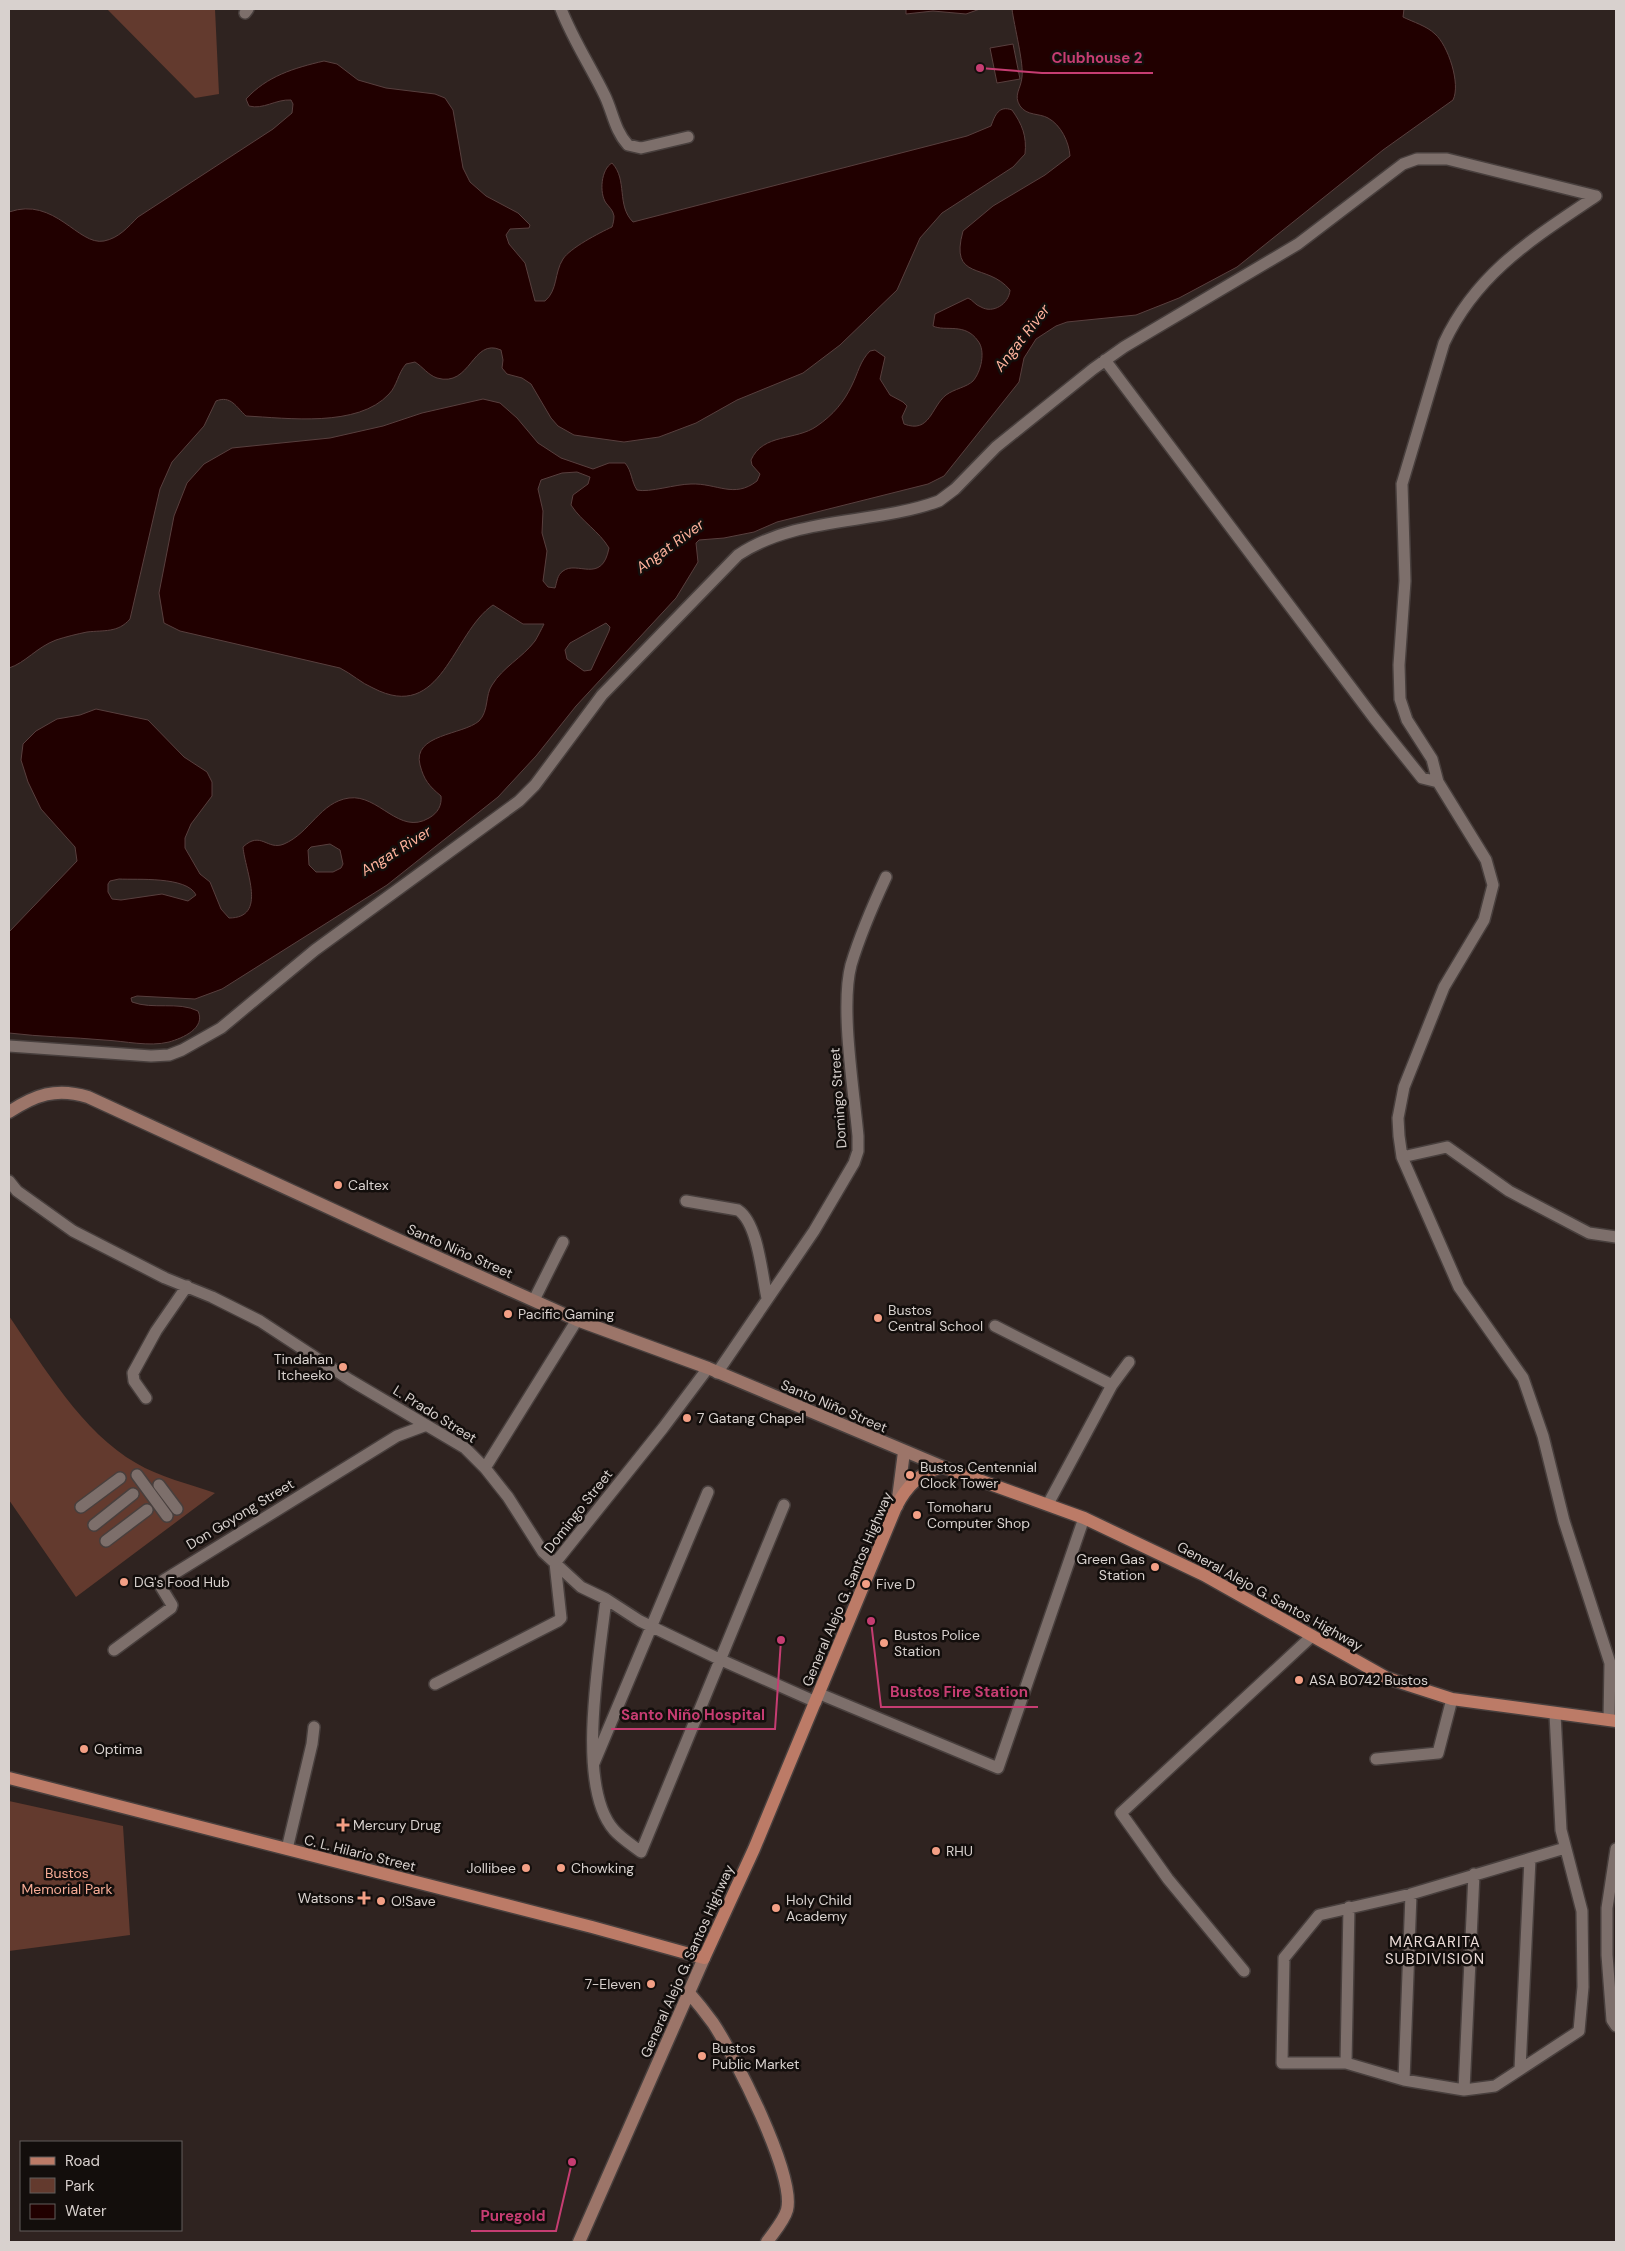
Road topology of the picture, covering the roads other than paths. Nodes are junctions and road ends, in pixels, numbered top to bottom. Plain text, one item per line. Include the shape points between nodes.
1 (561, 9) edge
2 (688, 137) dead end
3 (1105, 360) junction
4 (1438, 782) junction
5 (886, 876) dead end
6 (9, 1046) edge
7 (9, 1112) edge
8 (1402, 1157) junction
9 (9, 1181) edge
10 (686, 1201) dead end
11 (1616, 1237) edge
12 (563, 1242) dead end
13 (187, 1286) junction
14 (767, 1298) junction
15 (534, 1300) junction
16 (577, 1320) junction
17 (995, 1326) dead end
18 (1129, 1362) dead end
19 (713, 1371) junction
20 (1112, 1385) junction
21 (146, 1398) dead end
22 (424, 1426) junction
23 (904, 1452) junction
24 (943, 1467) junction
25 (485, 1468) junction
26 (137, 1475) dead end
27 (120, 1478) dead end
28 (159, 1485) dead end
29 (708, 1492) dead end
30 (133, 1494) dead end
31 (1048, 1504) junction
32 (784, 1505) dead end
33 (81, 1507) dead end
34 (896, 1507) junction
35 (177, 1509) dead end
36 (146, 1510) dead end
37 (167, 1516) dead end
38 (1084, 1518) junction
39 (94, 1525) dead end
40 (106, 1541) dead end
41 (555, 1563) junction
42 (606, 1599) junction
43 (651, 1626) junction
44 (1312, 1636) junction
45 (114, 1650) dead end
46 (719, 1660) junction
47 (435, 1684) dead end
48 (818, 1698) junction
49 (1452, 1699) junction
50 (1555, 1714) junction
51 (1613, 1721) edge
52 (314, 1727) dead end
53 (1376, 1759) dead end
54 (592, 1768) junction
55 (9, 1778) edge
56 (1565, 1848) junction
57 (287, 1849) junction
58 (1616, 1849) edge
59 (1530, 1859) junction
60 (1474, 1874) junction
61 (1410, 1894) junction
62 (1349, 1907) junction
63 (1612, 1915) edge
64 (704, 1958) junction
65 (1244, 1971) dead end
66 (689, 1993) junction
67 (1616, 2026) edge
68 (1346, 2063) junction
69 (1520, 2070) junction
70 (1404, 2080) junction
71 (1464, 2090) junction
72 (579, 2242) edge
73 (767, 2242) edge

1 - 2 street via 606,98 617,129 628,145 641,148
3 - 4 street via 1374,718 1422,778
3 - 4 street via 1298,244 1410,161 1447,159 1596,196 1518,249 1479,287 1450,329 1402,484 1405,581 1400,699 1407,720 1432,759
3 - 6 street via 996,447 939,501 792,532 738,555 602,695 523,797 315,950 208,1036 169,1055 151,1056
4 - 8 street via 1486,860 1493,884 1484,920 1444,987 1404,1087 1398,1118
5 - 14 street, Domingo Street via 851,966 848,989 858,1151 841,1188
7 - 15 street, Santo Niño Street via 42,1093 66,1092 88,1096
8 - 11 street via 1447,1147 1517,1196 1589,1233
8 - 51 street via 1459,1287 1523,1378 1543,1436 1564,1522 1610,1663
9 - 13 street, L. Prado Street via 17,1191 72,1231
10 - 14 street via 738,1210 744,1214 754,1235
12 - 15 street
13 - 21 street via 156,1331 133,1373
13 - 22 street, L. Prado Street via 260,1321
14 - 19 street, Domingo Street
15 - 16 street, Santo Niño Street
16 - 19 street, Santo Niño Street
16 - 25 street
17 - 20 street
18 - 20 street
19 - 23 street, Santo Niño Street
19 - 41 street, Domingo Street
20 - 31 street
22 - 25 street, L. Prado Street via 465,1448
22 - 45 street, Don Goyong Street via 397,1436 164,1580 161,1587 172,1608
23 - 24 street, Santo Niño Street
23 - 34 street
24 - 31 main road, General Alejo G. Santos Highway
24 - 34 main road, General Alejo G. Santos Highway via 933,1469 914,1481
25 - 41 street, L. Prado Street via 508,1496 543,1552
26 - 37 street
27 - 33 street
28 - 35 street
29 - 43 street
30 - 39 street
31 - 38 main road, General Alejo G. Santos Highway
32 - 46 street
34 - 48 main road, General Alejo G. Santos Highway
36 - 40 street
38 - 44 main road, General Alejo G. Santos Highway via 1204,1575
38 - 48 street, L. Prado Street via 998,1768
41 - 42 street, L. Prado Street via 581,1587
41 - 47 street, Domingo Street via 561,1618
42 - 43 street, L. Prado Street
42 - 54 street via 592,1718
43 - 46 street, L. Prado Street
43 - 54 street
44 - 49 main road, General Alejo G. Santos Highway via 1387,1678
44 - 65 street via 1121,1812 1168,1879
46 - 48 street, L. Prado Street
46 - 54 street via 641,1852 613,1830 601,1805
48 - 64 main road, General Alejo G. Santos Highway
49 - 50 main road, General Alejo G. Santos Highway
49 - 53 street via 1438,1753
50 - 51 main road, General Alejo G. Santos Highway
50 - 56 street via 1561,1830
52 - 57 street
55 - 57 main road, C. L. Hilario Street
56 - 59 street
56 - 69 street via 1582,1911 1583,1987 1579,2031
57 - 64 main road, C. L. Hilario Street
58 - 63 street
59 - 60 street
59 - 69 street
60 - 61 street
60 - 71 street
61 - 62 street
61 - 70 street
62 - 68 street
62 - 68 street via 1319,1915 1284,1958 1282,2063
63 - 67 street via 1607,1955 1612,2020
64 - 66 street, General Alejo G. Santos Highway
66 - 72 street, General Alejo G. Santos Highway
66 - 73 street via 713,2024 735,2063 764,2121 783,2175 788,2196 787,2210
68 - 70 street
69 - 71 street via 1495,2086
70 - 71 street

